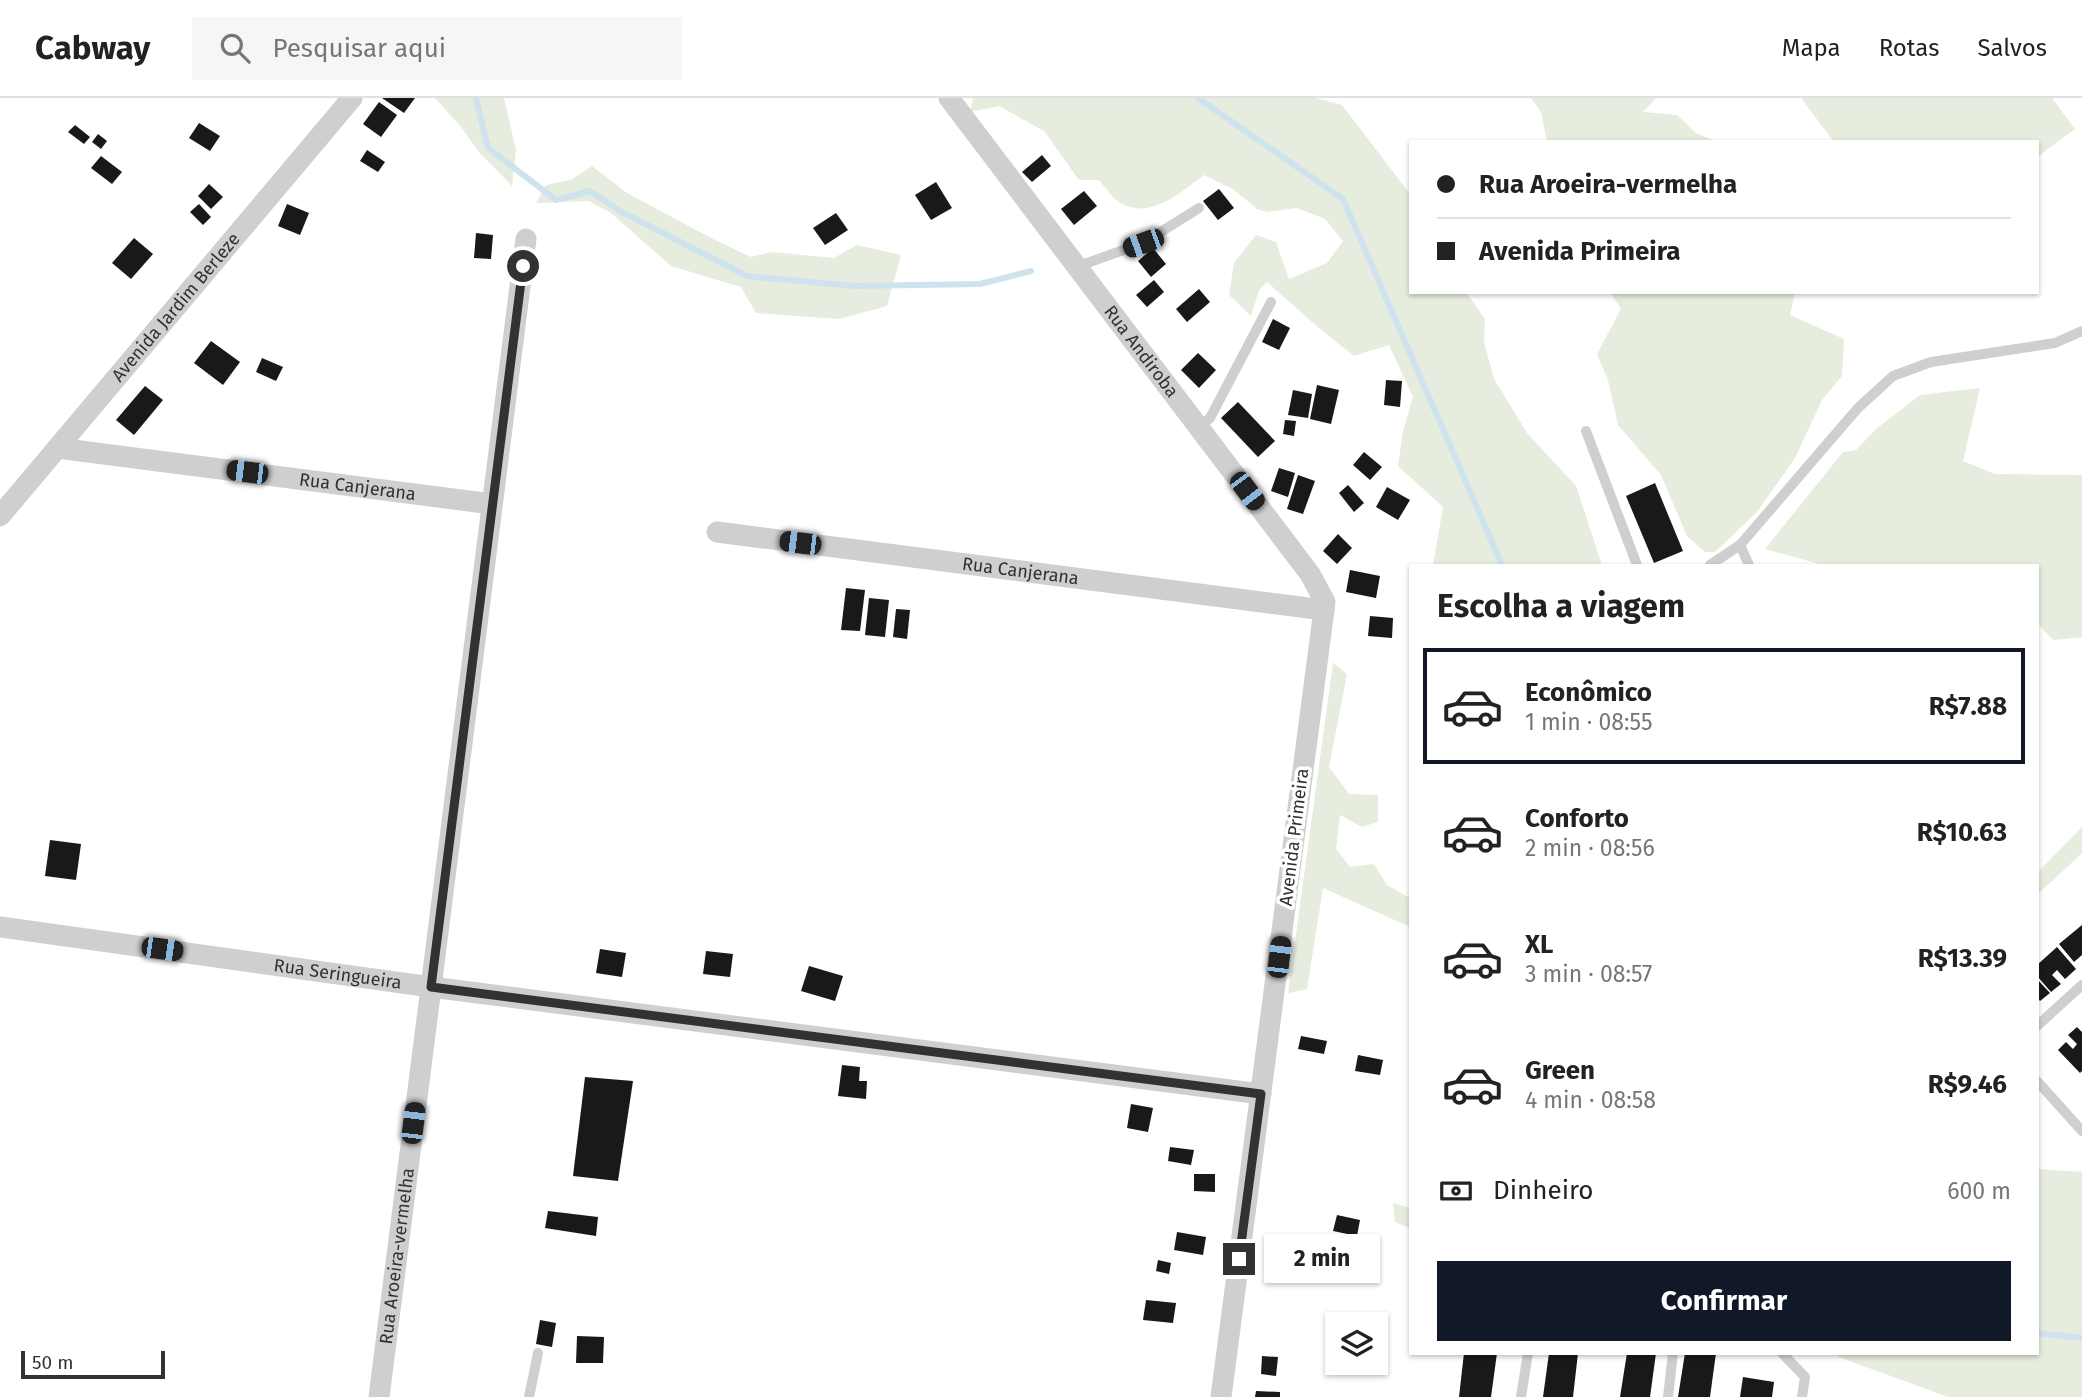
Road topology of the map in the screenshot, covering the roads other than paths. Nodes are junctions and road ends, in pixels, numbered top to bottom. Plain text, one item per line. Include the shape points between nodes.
1 (352, 98) edge
2 (949, 98) edge
3 (1199, 208) dead end
4 (526, 239) dead end
5 (1076, 267) junction
6 (1271, 302) dead end
7 (2082, 331) edge
8 (1199, 428) junction
9 (1586, 431) dead end
10 (57, 448) junction
11 (492, 503) junction
12 (0, 516) edge
13 (717, 532) dead end
14 (1740, 545) junction
15 (1637, 564) edge
16 (1712, 564) edge
17 (1749, 564) edge
18 (1324, 610) junction
19 (0, 927) edge
20 (2082, 985) edge
21 (431, 987) junction
22 (2039, 1024) edge
23 (2039, 1083) edge
24 (1261, 1094) junction
25 (2082, 1131) edge
26 (538, 1353) dead end
27 (1528, 1355) edge
28 (1673, 1355) edge
29 (1784, 1355) edge
30 (379, 1397) edge
31 (529, 1397) edge
32 (1221, 1397) edge
33 (1521, 1397) edge
34 (1668, 1397) edge
35 (1802, 1397) edge

1 - 10 street, Avenida Jardim Berleze
2 - 5 street, Rua Andiroba
3 - 5 lane via 1143,243
4 - 11 street, Rua Aroeira-vermelha
5 - 8 street, Rua Andiroba
6 - 8 lane via 1210,418
7 - 14 lane via 2055,343 1931,362 1893,376 1858,408
8 - 18 street, Rua Andiroba via 1310,574 1325,602
9 - 15 lane
10 - 11 street, Rua Canjerana
10 - 12 street, Avenida Jardim Berleze
11 - 21 street, Rua Aroeira-vermelha
13 - 18 street, Rua Canjerana
14 - 16 lane
14 - 17 lane
18 - 24 street, Avenida Primeira
19 - 21 street, Rua Seringueira
20 - 22 lane
21 - 24 street, Rua Seringueira
21 - 30 street, Rua Aroeira-vermelha
23 - 25 lane
24 - 32 street, Avenida Primeira
26 - 31 lane
27 - 33 lane
28 - 34 lane
29 - 35 lane via 1805,1377

